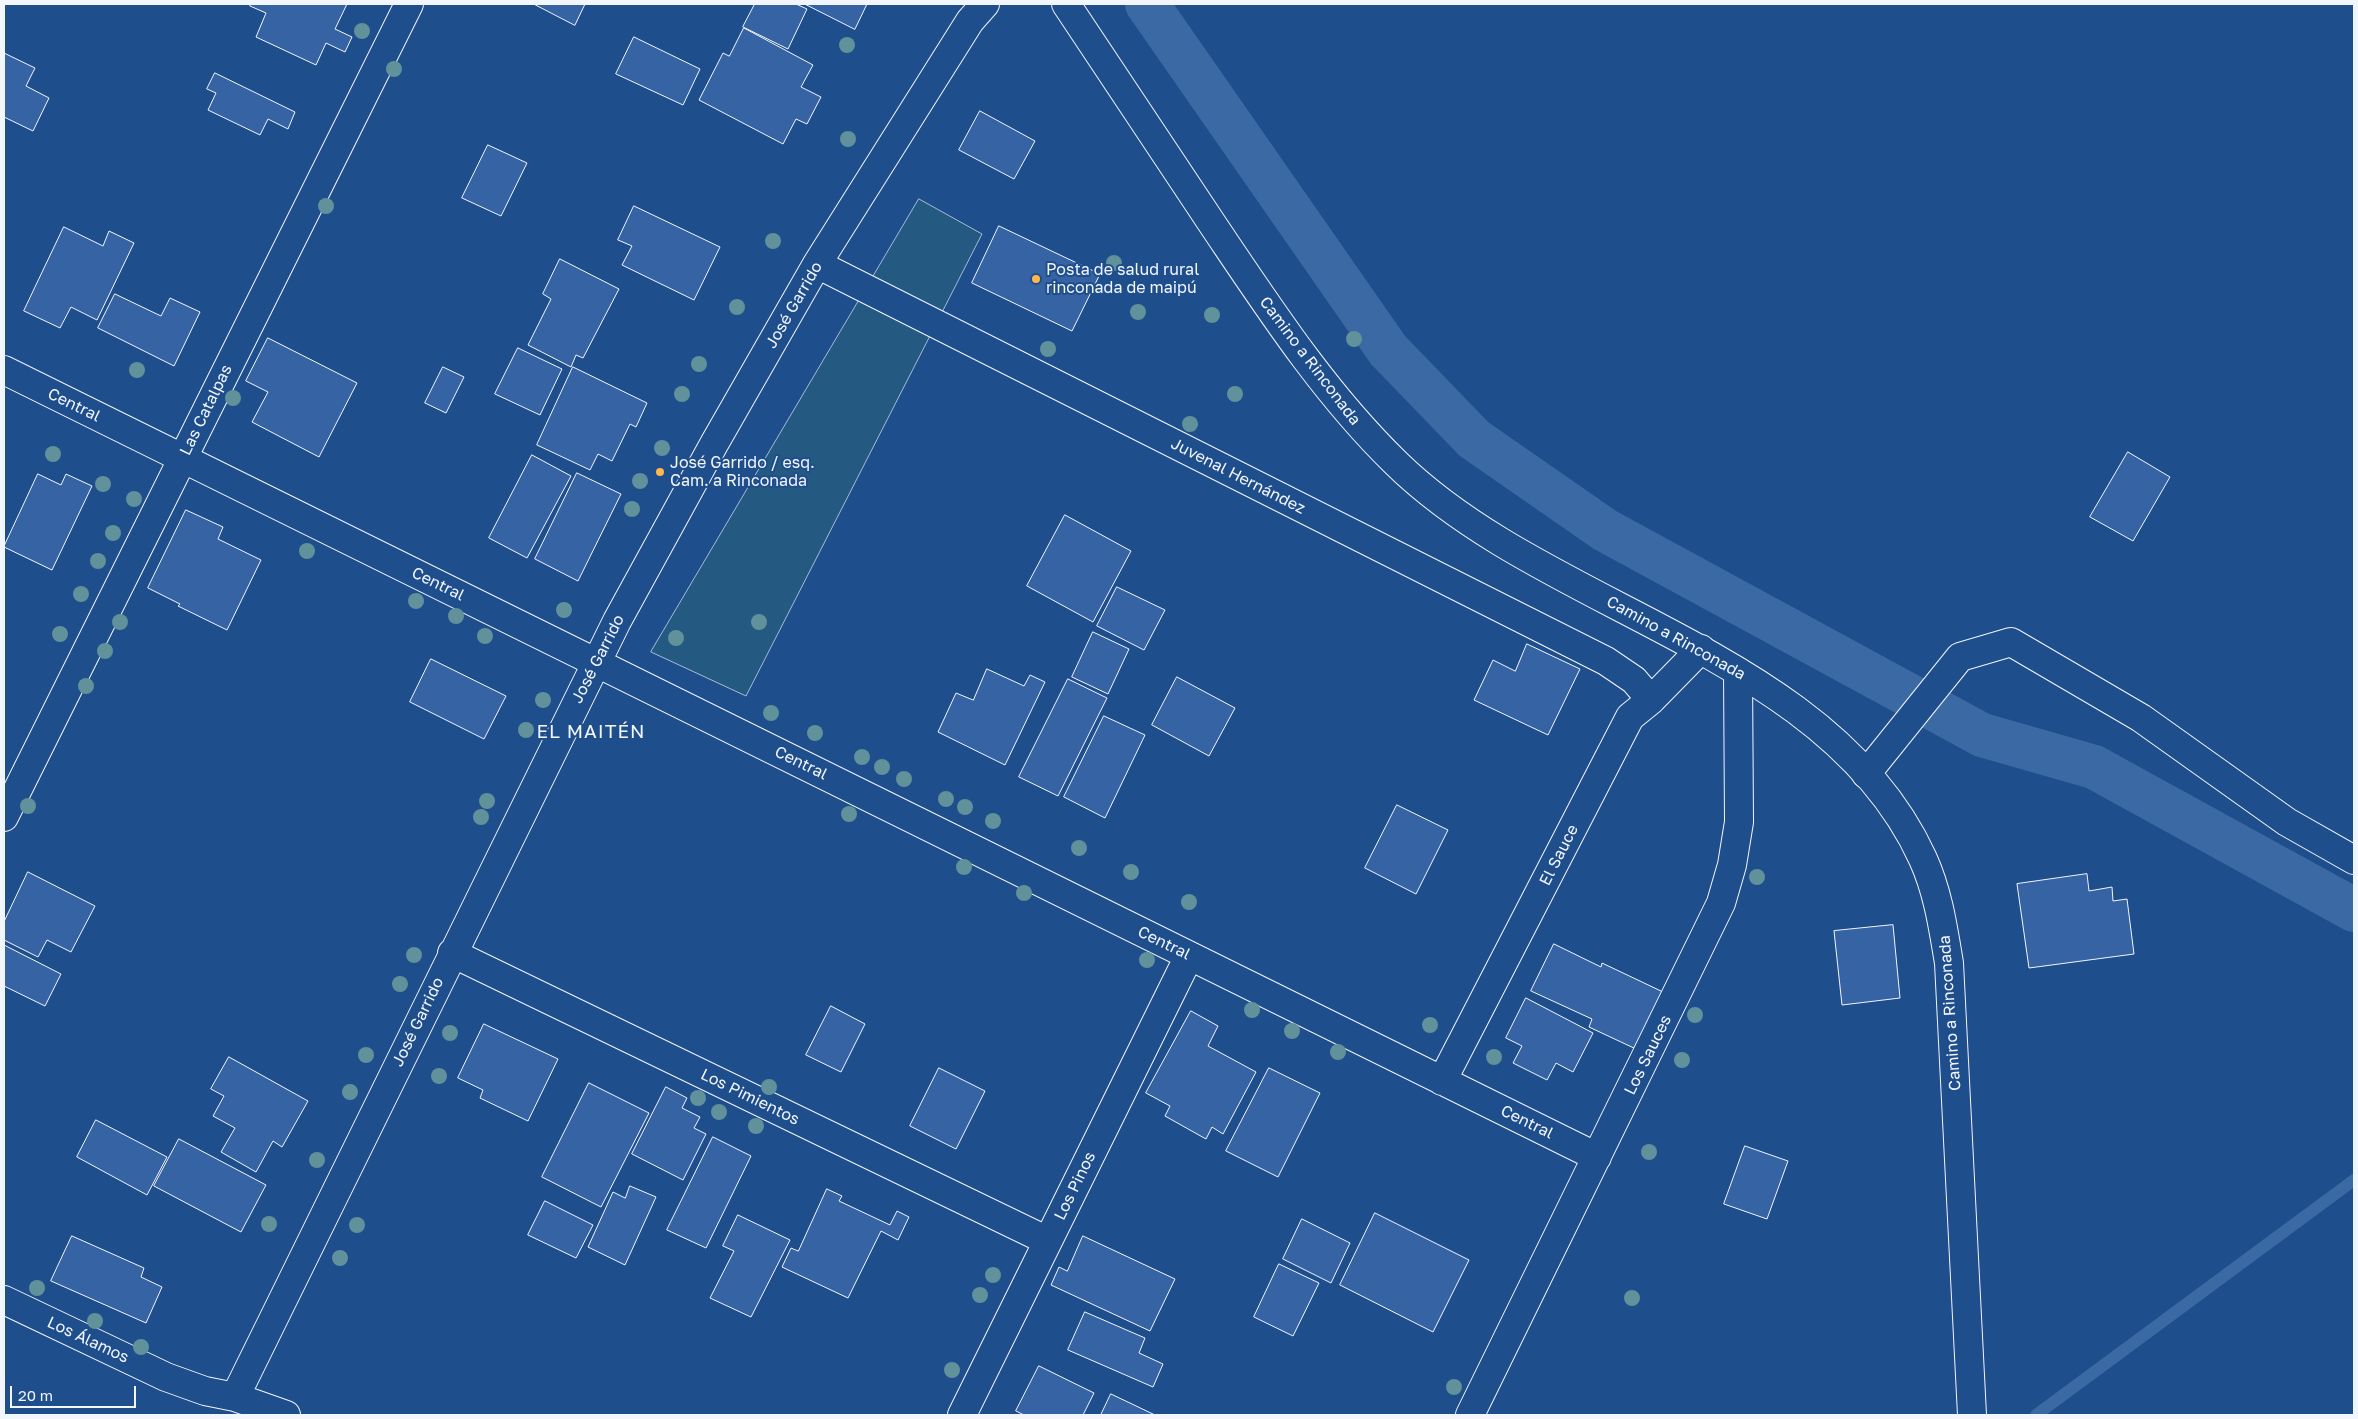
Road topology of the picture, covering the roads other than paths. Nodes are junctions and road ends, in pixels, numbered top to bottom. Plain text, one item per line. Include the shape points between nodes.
1 (409, 4) edge
2 (985, 4) edge
3 (1066, 4) edge
4 (817, 264) junction
5 (4, 370) edge
6 (182, 458) junction
7 (1701, 649) junction
8 (597, 662) junction
9 (1738, 672) junction
10 (1651, 700) junction
11 (1866, 774) junction
12 (4, 817) edge
13 (2354, 860) edge
14 (452, 953) junction
15 (1189, 956) junction
16 (1442, 1081) junction
17 (1598, 1157) junction
18 (1048, 1241) junction
19 (4, 1300) edge
20 (235, 1397) junction
21 (286, 1415) edge
22 (962, 1415) edge
23 (1470, 1415) edge
24 (1972, 1415) edge

1 - 6 street, Las Catalpas
2 - 4 street, José Garrido via 960,37
3 - 7 street, Camino a Rinconada via 1268,308 1360,427 1445,505 1494,538
4 - 8 street, José Garrido via 680,504
4 - 10 street, Juvenal Hernández via 1606,661 1634,680
5 - 6 street, Central
6 - 8 street, Central
6 - 12 street, Las Catalpas
7 - 9 street, Camino a Rinconada
7 - 10 street, El Sauce
8 - 14 street, José Garrido
8 - 15 street, Central
9 - 11 street, Camino a Rinconada via 1810,722
9 - 17 street, Los Sauces via 1739,822 1732,865 1705,939
10 - 16 street, El Sauce via 1630,717
11 - 13 street via 1960,657 2011,642 2141,718 2287,822
11 - 24 street, Camino a Rinconada via 1908,830 1935,890 1943,922 1952,1004
14 - 18 street, Los Pimientos
14 - 20 street, José Garrido
15 - 16 street, Central
15 - 18 street, Los Pinos
16 - 17 street, Central
17 - 23 street, Los Sauces
18 - 22 street, Los Pinos
19 - 20 street, Los Álamos via 166,1377
20 - 21 street, Los Álamos

